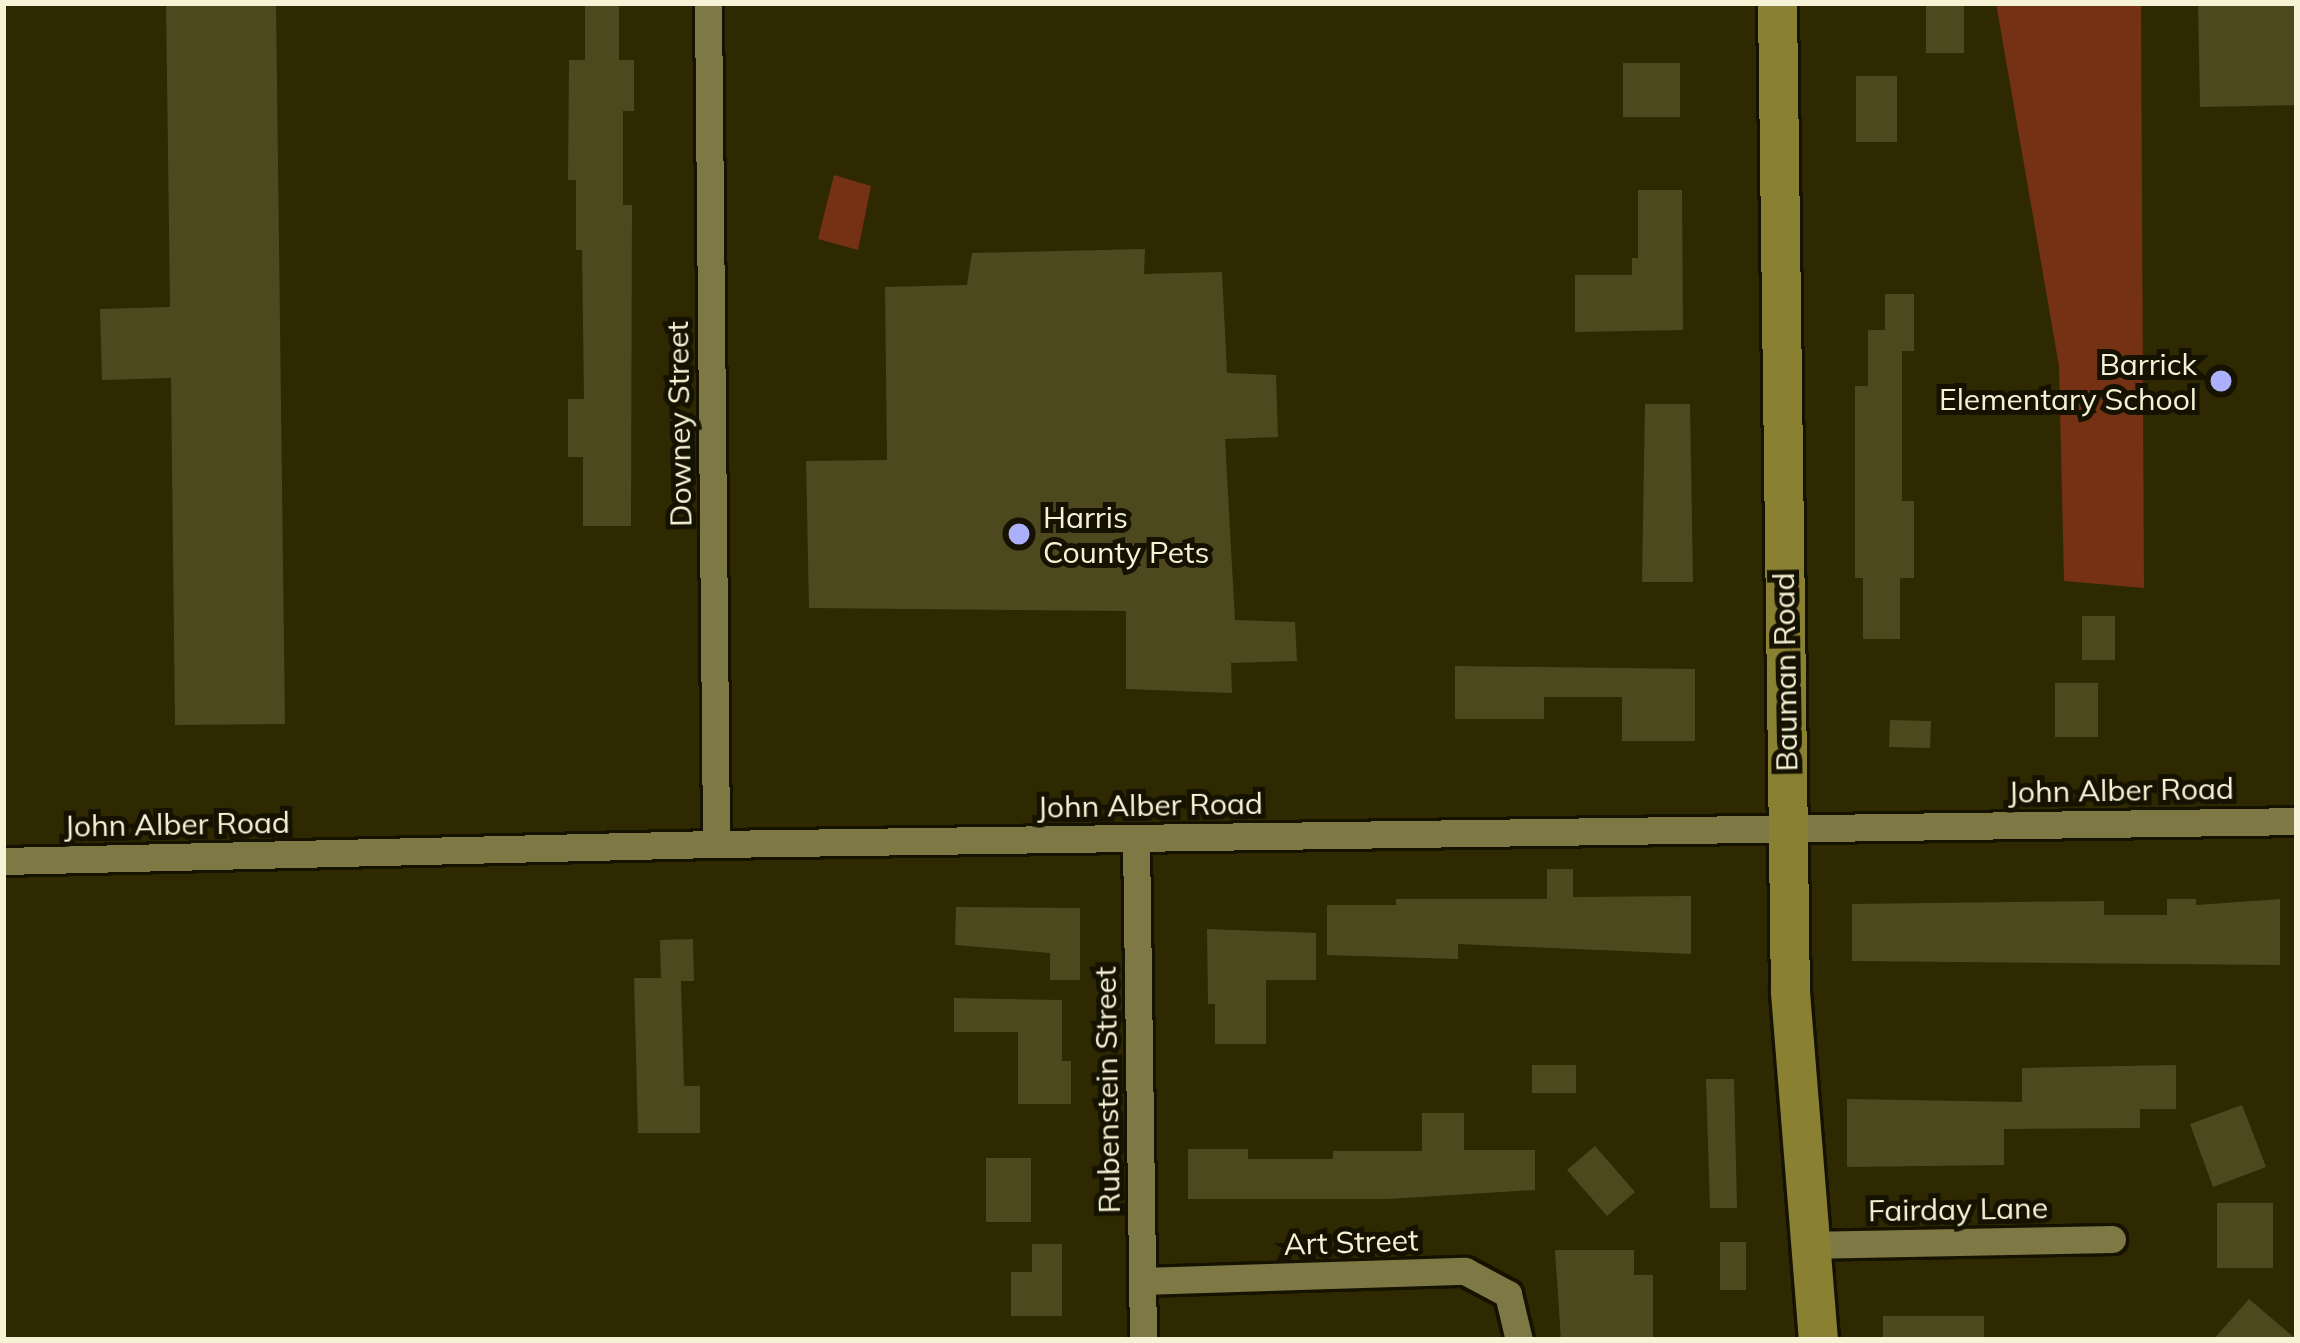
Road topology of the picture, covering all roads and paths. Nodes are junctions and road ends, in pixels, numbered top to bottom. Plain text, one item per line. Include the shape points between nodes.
1 (708, 3) edge
2 (1778, 3) edge
3 (2297, 821) edge
4 (1787, 830) junction
5 (1136, 838) junction
6 (716, 844) junction
7 (3, 861) edge
8 (2112, 1239) dead end
9 (1806, 1245) junction
10 (1142, 1281) junction
11 (1143, 1340) edge
12 (1519, 1340) edge
13 (1818, 1340) edge

1 - 6 street, Downey Street
2 - 4 street, Bauman Road
3 - 4 street, John Alber Road
4 - 5 street, John Alber Road
4 - 9 street, Bauman Road
5 - 6 street, John Alber Road
5 - 10 street, Rubenstein Street
6 - 7 street, John Alber Road
8 - 9 street, Fairday Lane
9 - 13 street, Bauman Road
10 - 11 street, Rubenstein Street
10 - 12 street, Art Street via 1465,1271 1508,1294

